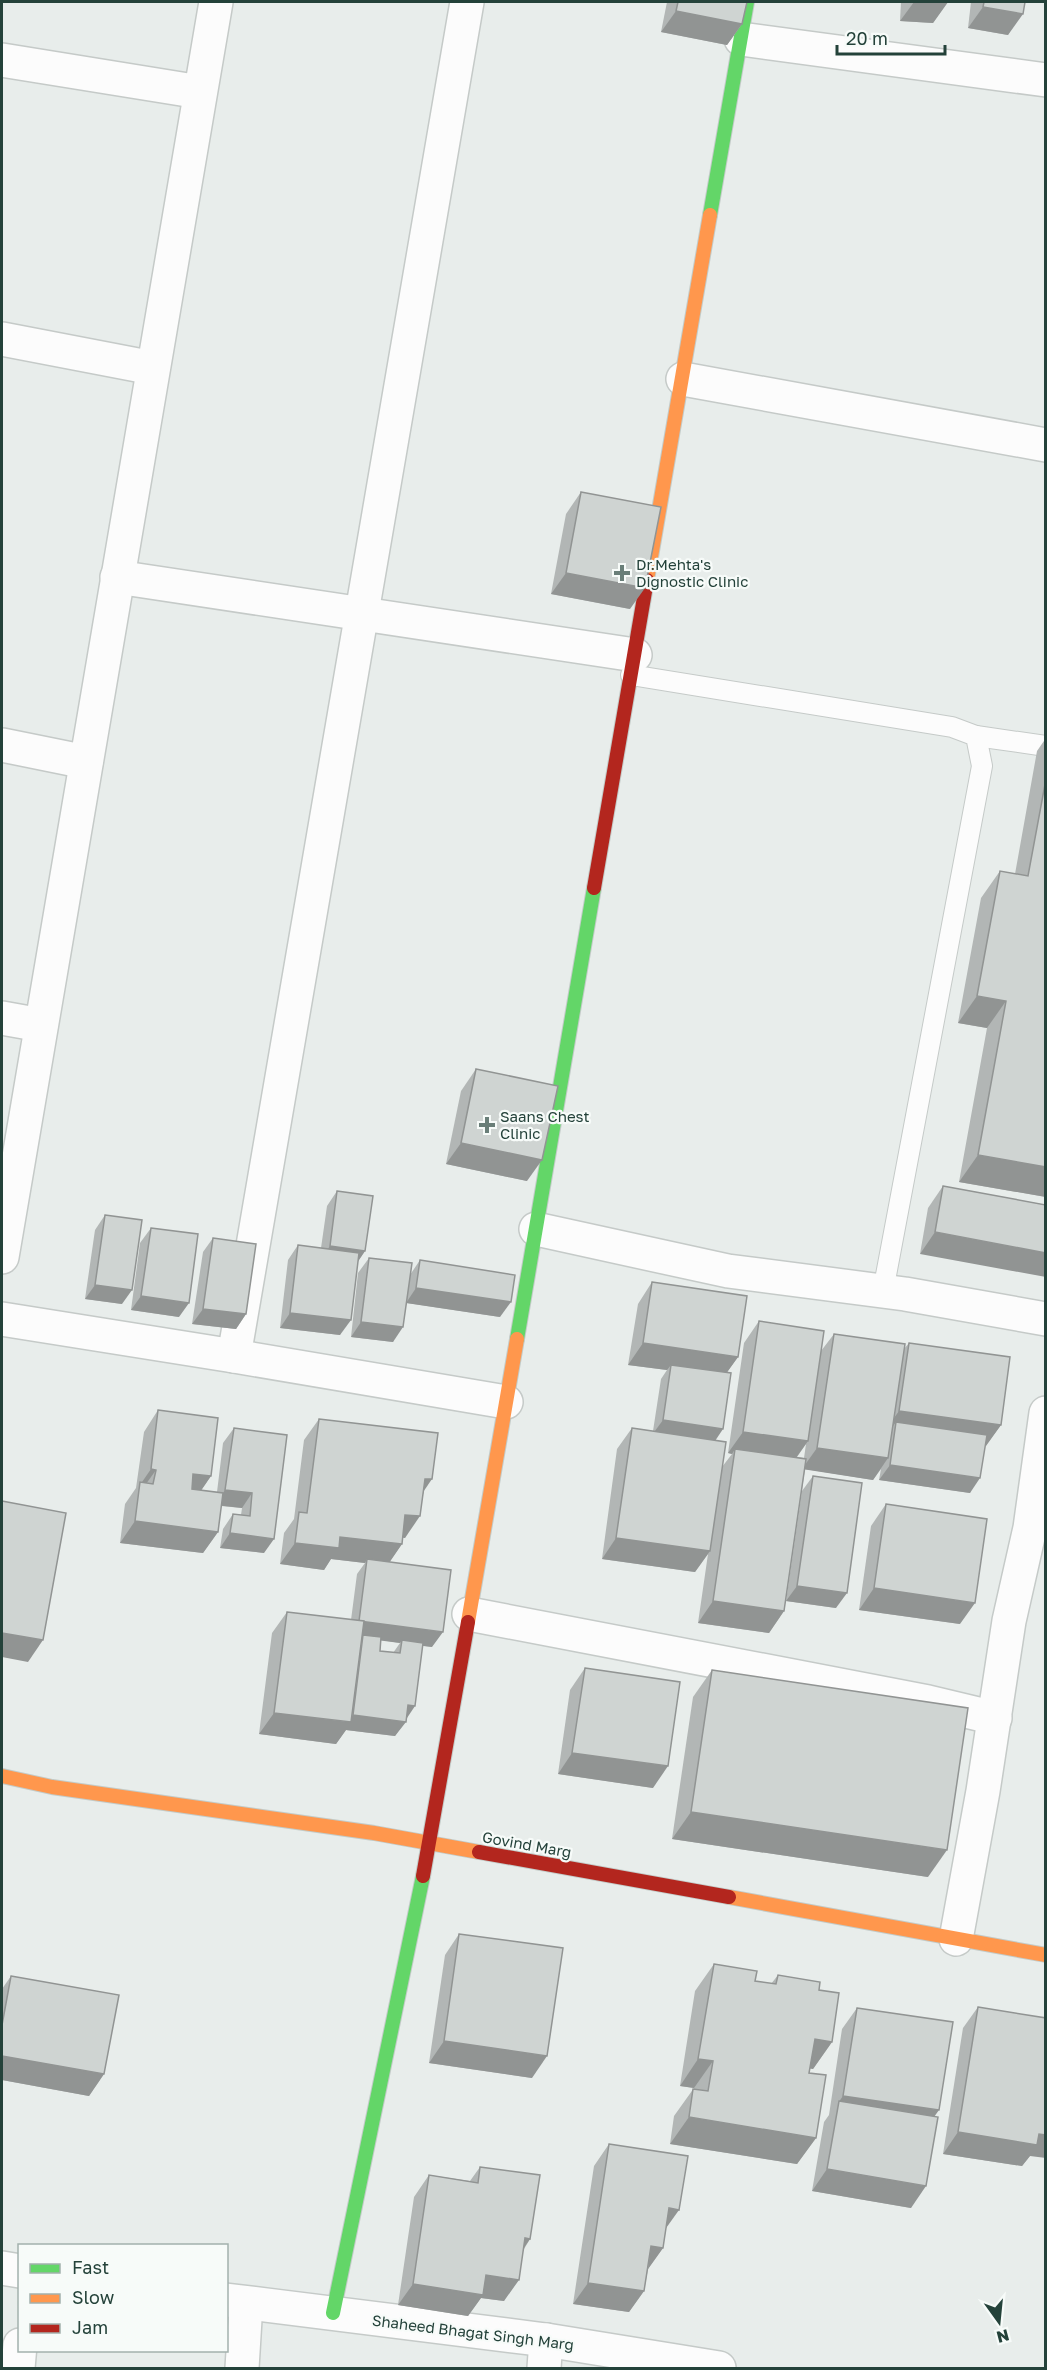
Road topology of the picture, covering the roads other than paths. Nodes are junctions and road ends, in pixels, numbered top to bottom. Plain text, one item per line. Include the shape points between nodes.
1 (216, 2) edge
2 (467, 2) edge
3 (747, 2) edge
4 (741, 39) junction
5 (2, 60) edge
6 (1046, 80) edge
7 (200, 92) junction
8 (2, 339) edge
9 (153, 368) junction
10 (682, 379) junction
11 (1046, 445) edge
12 (117, 577) junction
13 (362, 614) junction
14 (633, 665) junction
15 (976, 736) junction
16 (2, 745) edge
17 (1046, 746) edge
18 (86, 762) junction
19 (2, 1018) edge
20 (41, 1025) junction
21 (536, 1229) junction
22 (2, 1257) edge
23 (884, 1291) junction
24 (2, 1319) edge
25 (1046, 1319) edge
26 (234, 1356) junction
27 (506, 1402) junction
28 (1046, 1413) edge
29 (469, 1614) junction
30 (994, 1718) junction
31 (2, 1776) edge
32 (430, 1843) junction
33 (956, 1939) junction
34 (1046, 1955) edge
35 (2, 2268) edge
36 (18, 2271) edge
37 (236, 2302) edge
38 (333, 2313) junction
39 (19, 2352) edge
40 (545, 2354) edge
41 (18, 2368) edge
42 (242, 2368) edge
43 (719, 2368) edge

1 - 7 street
2 - 13 street
3 - 4 street
4 - 6 street
4 - 10 street
5 - 7 street
7 - 9 street
8 - 9 street
9 - 12 street
10 - 11 street
10 - 14 street
12 - 13 street
12 - 18 street
13 - 14 street
13 - 26 street
14 - 15 lane
14 - 21 street
15 - 17 lane
15 - 23 lane via 982,766
16 - 18 street
18 - 20 street
19 - 20 street
20 - 22 street
21 - 23 street via 728,1271
21 - 27 street
23 - 25 street
24 - 26 street
26 - 27 street
27 - 29 street
28 - 30 street via 1030,1528 1009,1621
29 - 30 street
29 - 32 street
30 - 33 street
31 - 32 street, Govind Marg via 52,1787
32 - 33 street, Govind Marg
32 - 38 street
33 - 34 street, Govind Marg
35 - 36 street
37 - 38 street, Shaheed Bhagat Singh Marg
37 - 42 street
38 - 40 street, Shaheed Bhagat Singh Marg
39 - 41 street
40 - 43 street, Shaheed Bhagat Singh Marg

